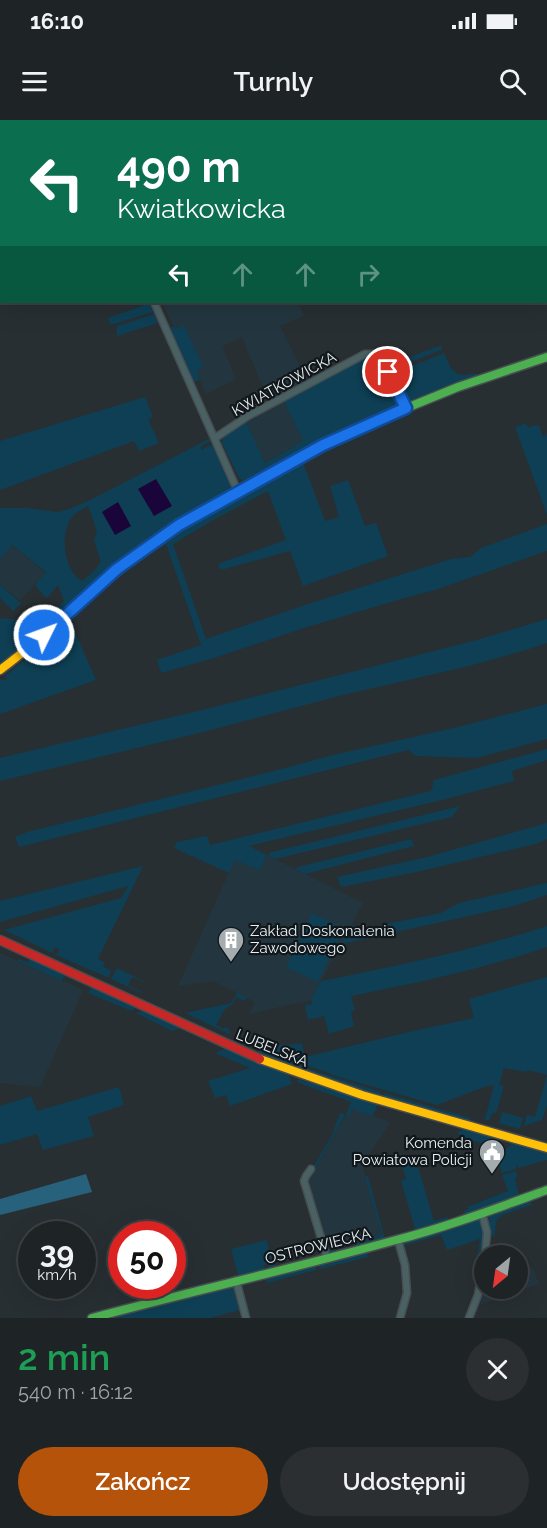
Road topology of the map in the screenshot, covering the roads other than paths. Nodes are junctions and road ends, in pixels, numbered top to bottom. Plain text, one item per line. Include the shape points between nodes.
1 (154, 303) edge
2 (547, 357) edge
3 (406, 408) junction
4 (215, 438) junction
5 (238, 492) junction
6 (0, 670) edge
7 (0, 939) edge
8 (547, 1148) edge
9 (310, 1169) dead end
10 (547, 1190) edge
11 (482, 1213) junction
12 (398, 1240) junction
13 (486, 1245) edge
14 (327, 1258) junction
15 (236, 1280) junction
16 (477, 1299) edge
17 (92, 1318) edge
18 (246, 1318) edge
19 (400, 1318) edge
20 (470, 1318) edge

1 - 4 street
2 - 3 street
3 - 4 street, KWIATKOWICKA via 381,359 365,354 248,416
3 - 5 street via 323,445
4 - 5 street
5 - 6 street via 134,556
7 - 8 street, LUBELSKA via 285,1069
9 - 14 street via 304,1181
10 - 11 street, OSTROWIECKA
11 - 12 street, OSTROWIECKA
11 - 13 street
12 - 14 street, OSTROWIECKA
12 - 19 street via 407,1286
14 - 15 street, OSTROWIECKA
15 - 17 street, OSTROWIECKA
15 - 18 street
16 - 20 street

